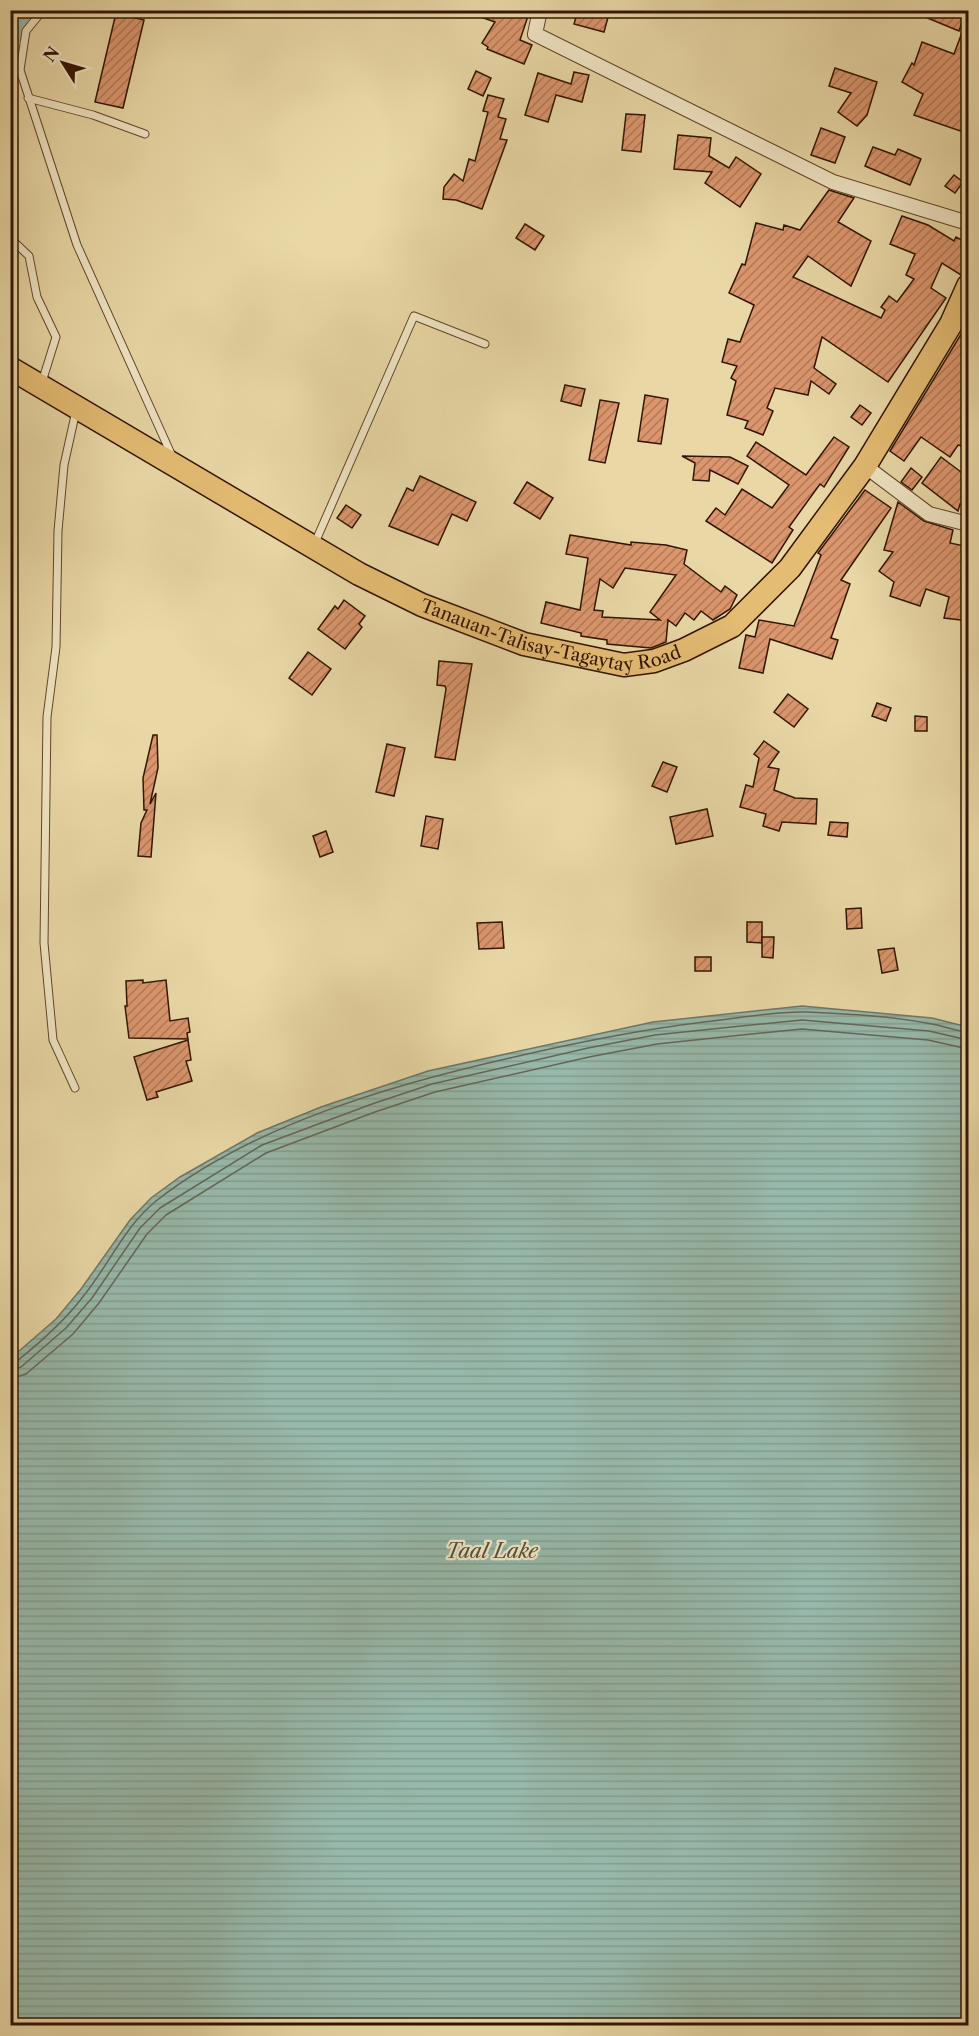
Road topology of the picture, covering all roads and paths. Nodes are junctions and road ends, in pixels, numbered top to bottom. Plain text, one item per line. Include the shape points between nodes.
1 (43, 10) edge
2 (540, 10) edge
3 (28, 98) junction
4 (144, 134) dead end
5 (969, 223) edge
6 (10, 238) edge
7 (969, 286) edge
8 (485, 344) dead end
9 (10, 368) edge
10 (40, 386) junction
11 (77, 408) junction
12 (177, 466) junction
13 (865, 466) junction
14 (969, 525) edge
15 (314, 547) junction
16 (75, 1088) dead end

1 - 3 lane via 26,31 20,70
2 - 5 street via 535,34 833,182
3 - 4 lane via 93,115
3 - 12 lane via 77,245
6 - 10 lane via 29,256 37,297 56,337
7 - 13 main road, Tanauan-Talisay-Tagaytay Road via 951,324
8 - 15 lane via 414,316
9 - 10 main road, Tanauan-Talisay-Tagaytay Road
10 - 11 main road, Tanauan-Talisay-Tagaytay Road
11 - 12 main road, Tanauan-Talisay-Tagaytay Road
11 - 16 lane via 64,465 58,531 56,647 46,717 44,943 52,1040
12 - 15 main road, Tanauan-Talisay-Tagaytay Road
13 - 14 street via 929,514
13 - 15 main road, Tanauan-Talisay-Tagaytay Road via 790,568 732,626 654,661 624,665 524,644 422,605

